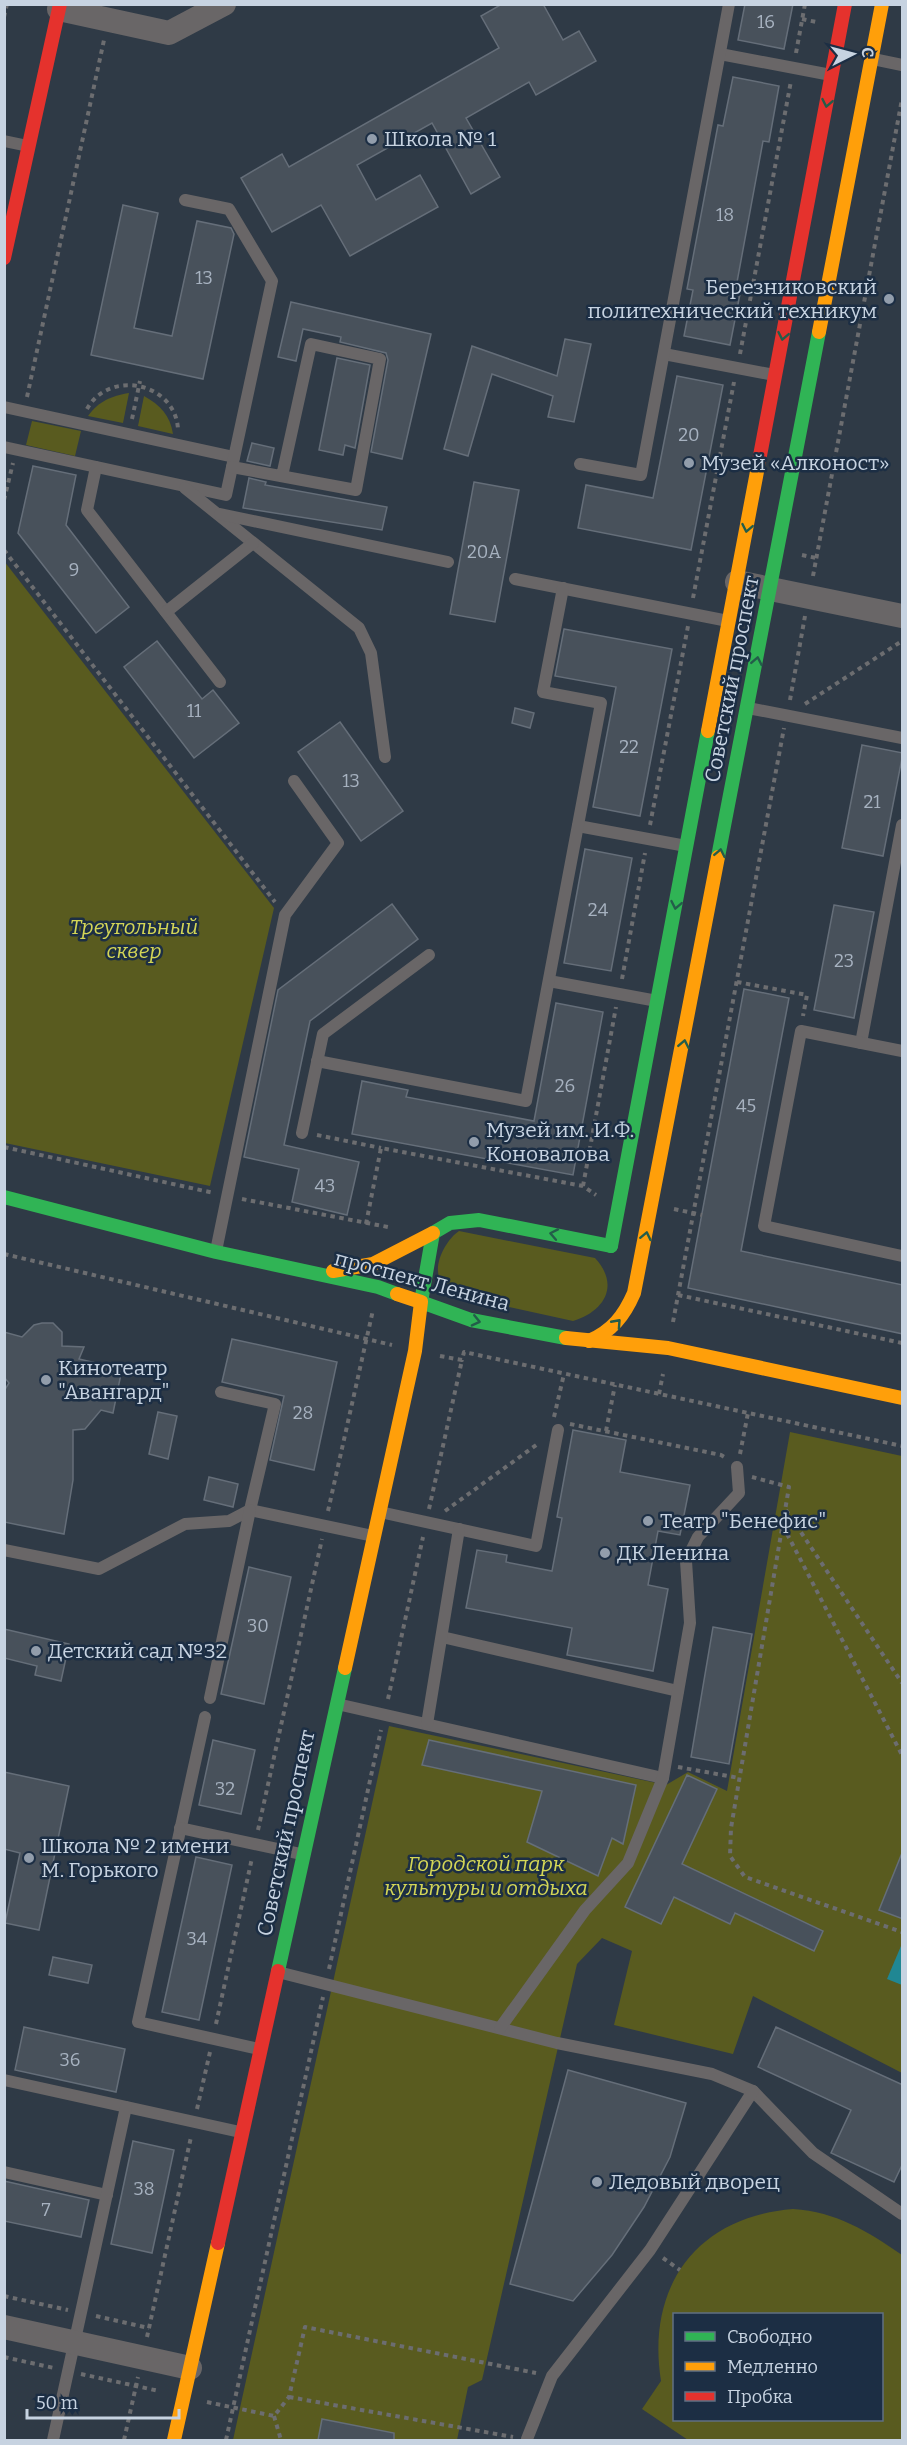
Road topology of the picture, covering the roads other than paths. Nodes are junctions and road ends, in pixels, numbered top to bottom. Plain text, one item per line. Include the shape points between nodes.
1 (224, 4) edge
2 (729, 4) edge
3 (845, 4) edge
4 (882, 4) edge
5 (59, 7) edge
6 (720, 54) junction
7 (871, 59) junction
8 (903, 65) edge
9 (832, 76) junction
10 (4, 141) edge
11 (29, 146) junction
12 (185, 200) dead end
13 (4, 258) edge
14 (663, 354) junction
15 (776, 375) junction
16 (4, 407) edge
17 (10, 448) edge
18 (233, 462) junction
19 (580, 464) dead end
20 (96, 467) junction
21 (282, 476) junction
22 (182, 485) junction
23 (216, 513) junction
24 (253, 543) junction
25 (448, 561) dead end
26 (515, 579) dead end
27 (737, 582) junction
28 (563, 588) junction
29 (771, 589) junction
30 (165, 612) junction
31 (903, 616) edge
32 (729, 622) junction
33 (220, 682) dead end
34 (748, 708) junction
35 (903, 738) edge
36 (385, 757) dead end
37 (294, 781) dead end
38 (903, 825) edge
39 (578, 826) junction
40 (687, 846) junction
41 (429, 955) dead end
42 (549, 981) junction
43 (658, 1002) junction
44 (861, 1043) junction
45 (903, 1051) edge
46 (317, 1061) junction
47 (302, 1133) road end
48 (4, 1197) edge
49 (434, 1233) junction
50 (611, 1246) junction
51 (216, 1252) junction
52 (903, 1256) edge
53 (307, 1272) junction
54 (634, 1293) junction
55 (421, 1302) junction
56 (640, 1310) dead end
57 (648, 1328) dead end
58 (589, 1341) junction
59 (668, 1348) junction
60 (221, 1392) dead end
61 (903, 1398) edge
62 (554, 1432) road end
63 (737, 1467) road end
64 (250, 1510) junction
65 (379, 1512) junction
66 (459, 1529) junction
67 (374, 1537) junction
68 (4, 1550) edge
69 (442, 1637) junction
70 (678, 1691) junction
71 (210, 1698) dead end
72 (336, 1704) junction
73 (205, 1717) dead end
74 (427, 1724) junction
75 (663, 1778) junction
76 (180, 1828) junction
77 (302, 1855) junction
78 (277, 1971) junction
79 (500, 2028) junction
80 (260, 2049) junction
81 (4, 2080) edge
82 (753, 2091) junction
83 (126, 2107) junction
84 (242, 2132) junction
85 (4, 2172) edge
86 (107, 2195) junction
87 (903, 2214) edge
88 (4, 2327) edge
89 (75, 2342) junction
90 (190, 2368) junction
91 (527, 2439) edge
92 (53, 2440) edge
93 (174, 2440) edge

1 - 5 street via 169,33
2 - 6 lane
3 - 9 main road, Советский проспект
4 - 7 main road, Советский проспект
5 - 11 main road
6 - 9 lane
6 - 14 lane
7 - 8 lane
7 - 29 main road, Советский проспект
9 -> 15 main road, Советский проспект
10 - 11 lane
11 - 13 main road
12 - 18 lane via 229,209 272,281
14 - 15 lane
14 - 19 lane via 641,475
15 -> 27 main road, Советский проспект
16 - 18 lane via 177,444
17 - 20 lane
18 - 21 lane
18 - 22 lane via 226,495
20 - 22 lane
20 - 30 lane via 87,510
21 - 21 lane via 356,490 380,359 312,344
22 - 23 lane
23 - 24 lane
23 - 25 lane
24 - 30 lane
24 - 36 lane via 359,628 371,653
26 - 28 lane
27 - 29 street
27 - 32 main road, Советский проспект
28 - 32 lane
28 - 39 lane via 543,692 602,703
29 - 31 street
34 -> 29 main road, Советский проспект
30 - 33 lane
32 - 40 main road, Советский проспект
34 - 35 lane
54 -> 34 main road, Советский проспект
37 - 51 lane via 338,843 285,915
38 - 44 lane
39 - 40 lane
39 - 42 lane
40 -> 43 main road, Советский проспект
41 - 46 lane via 323,1034
42 - 43 lane
42 - 46 lane via 526,1101
43 - 50 main road, Советский проспект
44 - 45 lane
44 - 52 lane via 801,1031 764,1226
46 - 47 lane
48 - 51 main road, проспект Ленина
50 -> 49 main road, проспект Ленина via 479,1220 450,1223
49 - 53 main road, проспект Ленина via 382,1262 360,1269
49 - 55 main road, Советский проспект
50 - 54 main road
51 - 53 main road, проспект Ленина
53 - 55 main road, проспект Ленина via 378,1287
54 - 56 main road
58 -> 54 main road, Советский проспект via 614,1327
55 -> 58 main road, проспект Ленина via 471,1320
55 - 65 main road, Советский проспект via 415,1351
57 - 59 main road
58 - 59 main road, проспект Ленина
59 - 61 main road, проспект Ленина
60 - 64 lane via 275,1404
62 - 66 lane via 536,1546
63 - 70 lane via 739,1493 698,1537 686,1561 690,1623
64 - 67 lane
64 - 68 lane via 229,1521 185,1524 99,1569
64 - 71 lane
65 - 66 lane
65 - 67 main road, Советский проспект
66 - 69 lane
67 - 72 main road, Советский проспект
69 - 70 lane
69 - 74 lane
70 - 75 lane
72 - 74 lane
72 - 77 main road, Советский проспект
73 - 76 lane
74 - 75 lane
75 - 79 lane via 628,1863 585,1910
76 - 77 lane
76 - 80 lane via 138,2022
77 - 78 main road, Советский проспект
78 - 79 lane
78 - 80 main road, Советский проспект
79 - 82 lane via 712,2074
80 - 84 main road, Советский проспект
81 - 83 lane
82 - 87 lane via 813,2153
82 - 91 lane via 650,2250 552,2376
83 - 84 lane
83 - 86 lane
84 - 90 main road, Советский проспект
85 - 86 lane
86 - 89 lane
88 - 89 street
89 - 90 street
89 - 92 lane
90 - 93 main road, Советский проспект

